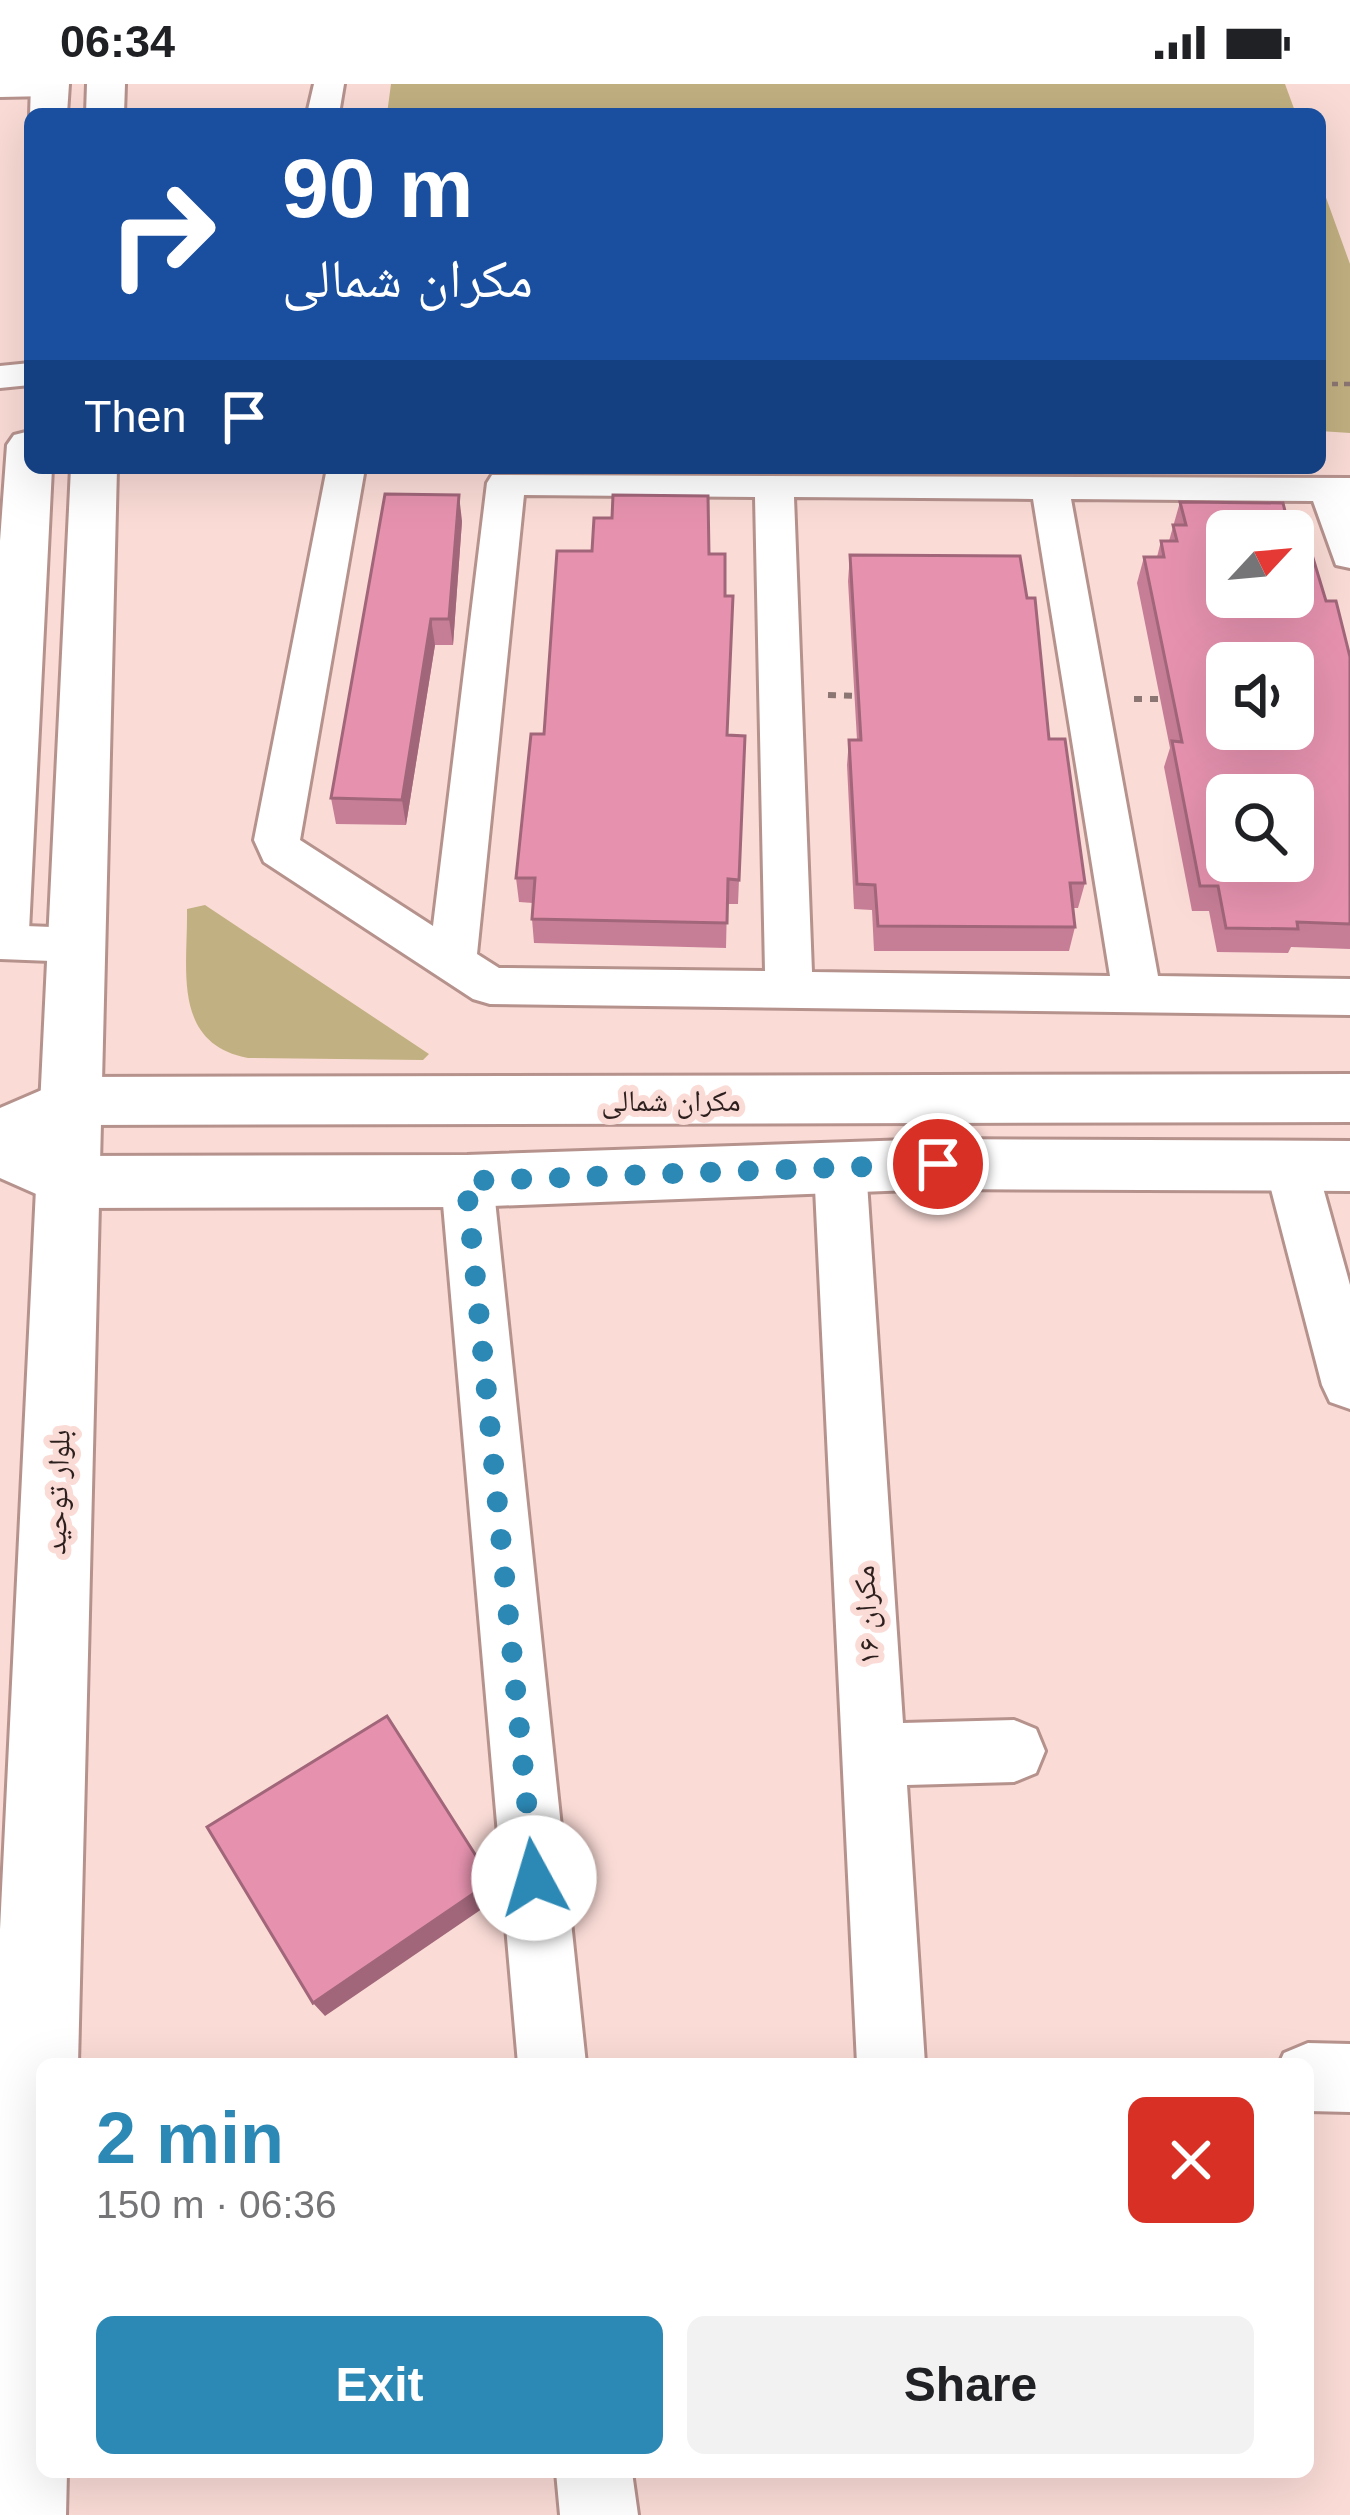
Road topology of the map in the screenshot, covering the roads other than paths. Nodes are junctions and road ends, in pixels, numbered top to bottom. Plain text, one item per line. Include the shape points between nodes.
1 (0, 88) edge
2 (49, 95) edge
3 (24, 465) edge
4 (94, 474) edge
5 (345, 474) edge
6 (775, 485) junction
7 (1050, 488) junction
8 (1340, 490) edge
9 (13, 501) edge
10 (1350, 556) edge
11 (0, 931) edge
12 (0, 942) edge
13 (77, 945) junction
14 (452, 964) junction
15 (789, 988) junction
16 (1138, 997) junction
17 (1350, 997) edge
18 (1350, 1098) edge
19 (72, 1100) junction
20 (474, 1101) junction
21 (0, 1136) edge
22 (0, 1150) edge
23 (840, 1166) junction
24 (1320, 1166) edge
25 (466, 1181) junction
26 (68, 1182) junction
27 (1350, 1384) edge
28 (1013, 1751) dead end
29 (874, 1755) junction
30 (551, 2058) edge
31 (891, 2058) edge
32 (1314, 2078) edge
33 (1350, 2078) edge
34 (595, 2478) edge
35 (19, 2515) edge
36 (598, 2515) edge

1 - 2 street
3 - 9 main road
4 - 13 main road, بلوار توحید
5 - 14 street via 277,840 287,859
6 - 7 street
6 - 14 street via 506,483
6 - 15 street
7 - 8 street
7 - 16 street
8 - 10 street
9 - 11 main road
12 - 13 street
13 - 19 main road, بلوار توحید
14 - 15 street via 490,986
15 - 16 street
16 - 17 street
18 - 20 main road, مکران شمالی
19 - 20 main road, مکران شمالی
19 - 21 main road, مکران شمالی
19 - 26 main road, بلوار توحید
20 - 25 main road
22 - 26 main road
23 - 24 main road
23 - 25 main road
23 - 29 street, مکران ۱۶
24 - 27 street
25 - 26 main road
25 - 30 street
26 - 35 main road, بلوار توحید
28 - 29 street
29 - 31 street, مکران ۱۶
32 - 33 street
34 - 36 street

